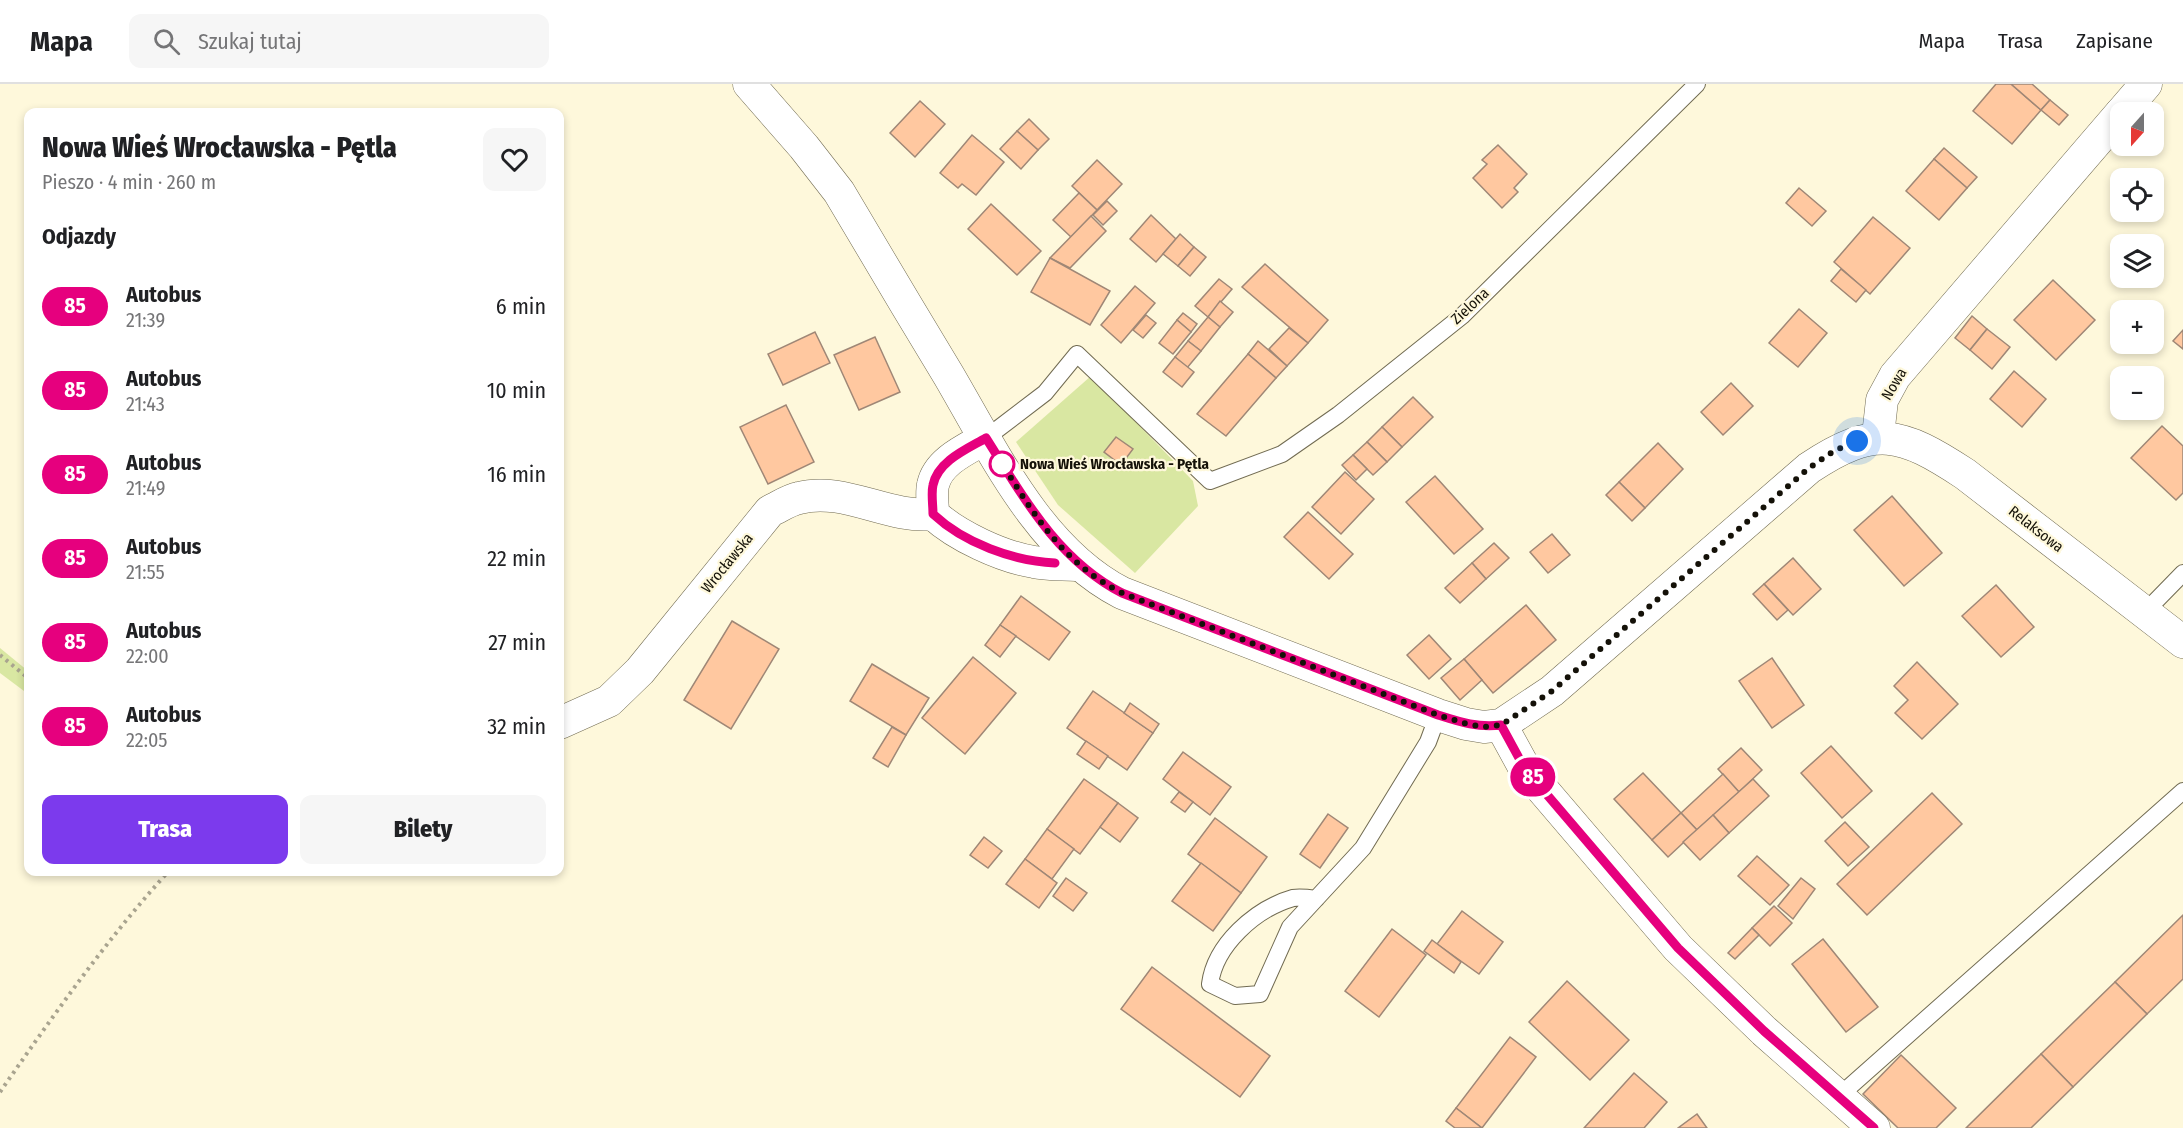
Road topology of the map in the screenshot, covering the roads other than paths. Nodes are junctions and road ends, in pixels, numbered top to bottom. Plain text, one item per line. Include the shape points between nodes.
1 (749, 84) edge
2 (1696, 84) edge
3 (2146, 84) edge
4 (2130, 102) edge
5 (2110, 126) edge
6 (1878, 436) junction
7 (986, 438) junction
8 (933, 514) junction
9 (1077, 565) junction
10 (2183, 573) edge
11 (2144, 613) junction
12 (2183, 642) edge
13 (1438, 715) junction
14 (564, 721) edge
15 (1501, 725) junction
16 (2183, 791) edge
17 (1316, 898) junction
18 (1838, 1097) junction
19 (1874, 1128) edge

1 - 7 street via 839,192
2 - 7 lane, Zielona via 1462,316 1338,415 1282,454 1209,481 1077,354 1045,393
3 - 4 street, Nowa
5 - 6 street, Nowa via 1895,376 1882,400
6 - 11 street, Relaksowa via 1934,454 1965,474
6 - 15 street via 1834,451 1809,468 1552,691
7 - 8 street via 940,470 933,484
7 - 9 street via 1033,512
8 - 9 street via 949,529 971,540 1034,562
8 - 14 street, Wrocławska via 914,516 820,495 799,498 770,511 640,671 609,701
9 - 13 street via 1122,593
10 - 11 lane
11 - 12 street, Relaksowa
13 - 15 street via 1484,727
13 - 17 lane via 1428,741 1363,848
15 - 18 street via 1525,769 1678,948
16 - 18 lane
17 - 17 lane via 1290,927 1260,994 1235,996 1210,984 1212,967 1228,943 1262,912 1294,898
18 - 19 street

